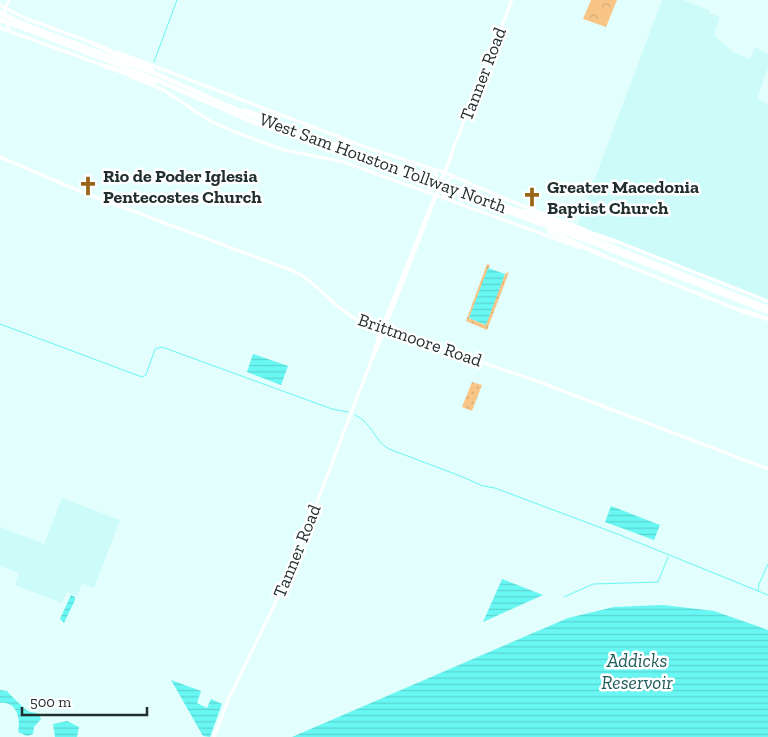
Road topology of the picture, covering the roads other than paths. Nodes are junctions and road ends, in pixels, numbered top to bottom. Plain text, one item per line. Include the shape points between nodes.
1 (9, 0) edge
2 (512, 0) edge
3 (0, 5) edge
4 (5, 9) junction
5 (0, 13) edge
6 (16, 14) junction
7 (0, 19) edge
8 (0, 23) edge
9 (0, 28) edge
10 (28, 29) junction
11 (12, 32) junction
12 (92, 43) junction
13 (104, 66) junction
14 (159, 76) junction
15 (198, 99) junction
16 (212, 99) junction
17 (362, 154) junction
18 (0, 157) edge
19 (450, 158) junction
20 (432, 168) junction
21 (444, 172) junction
22 (455, 176) junction
23 (429, 181) junction
24 (451, 189) junction
25 (426, 193) junction
26 (435, 196) junction
27 (447, 201) junction
28 (494, 203) junction
29 (427, 212) junction
30 (428, 220) junction
31 (538, 224) junction
32 (614, 241) junction
33 (606, 257) junction
34 (768, 301) edge
35 (768, 308) edge
36 (743, 311) joint
37 (768, 312) edge
38 (768, 320) edge
39 (383, 329) junction
40 (768, 469) edge
41 (214, 737) edge

1 - 4 main road
2 - 19 main road, Tanner Road
3 - 4 main road
4 - 6 main road
4 - 8 main road
5 - 10 highway, West Sam Houston Tollway North
6 - 11 main road via 7,24
6 - 12 main road
7 - 10 highway, West Sam Houston Tollway North
9 - 11 main road
10 - 14 highway, West Sam Houston Tollway North
10 - 15 highway, West Sam Houston Tollway North
11 - 13 main road
12 - 14 highway
12 - 20 main road via 371,149
13 - 15 highway
13 - 25 main road via 162,89 229,130 284,150 336,159
14 - 16 highway, West Sam Houston Tollway North
15 - 23 highway, West Sam Houston Tollway North via 256,123
16 - 17 highway
16 - 17 highway, West Sam Houston Tollway North
17 - 23 highway, West Sam Houston Tollway North
18 - 39 main road, Brittmoore Road via 82,192 296,272 352,317
19 - 20 main road via 439,169
19 - 21 main road, Tanner Road
19 - 22 main road via 450,170
20 - 21 main road
20 - 25 main road via 437,176 432,189
21 - 22 main road
21 - 26 main road, Tanner Road
22 - 27 main road via 448,180 443,193
22 - 32 main road
23 - 24 highway, West Sam Houston Tollway North
24 - 28 highway, West Sam Houston Tollway North
24 - 31 highway, West Sam Houston Tollway North
25 - 26 main road
25 - 29 main road via 429,202
26 - 27 main road
26 - 29 main road, Tanner Road
26 - 30 main road, Tanner Road
27 - 30 main road via 437,202
27 - 33 main road via 504,218
28 - 32 highway
28 - 35 highway, West Sam Houston Tollway North
29 - 39 main road, Tanner Road
30 - 39 main road, Tanner Road
31 - 33 highway
31 - 37 highway, West Sam Houston Tollway North
32 - 34 main road
33 - 36 main road
36 - 38 highway
39 - 40 main road, Brittmoore Road via 532,379
39 - 41 main road, Tanner Road via 290,573 229,698

